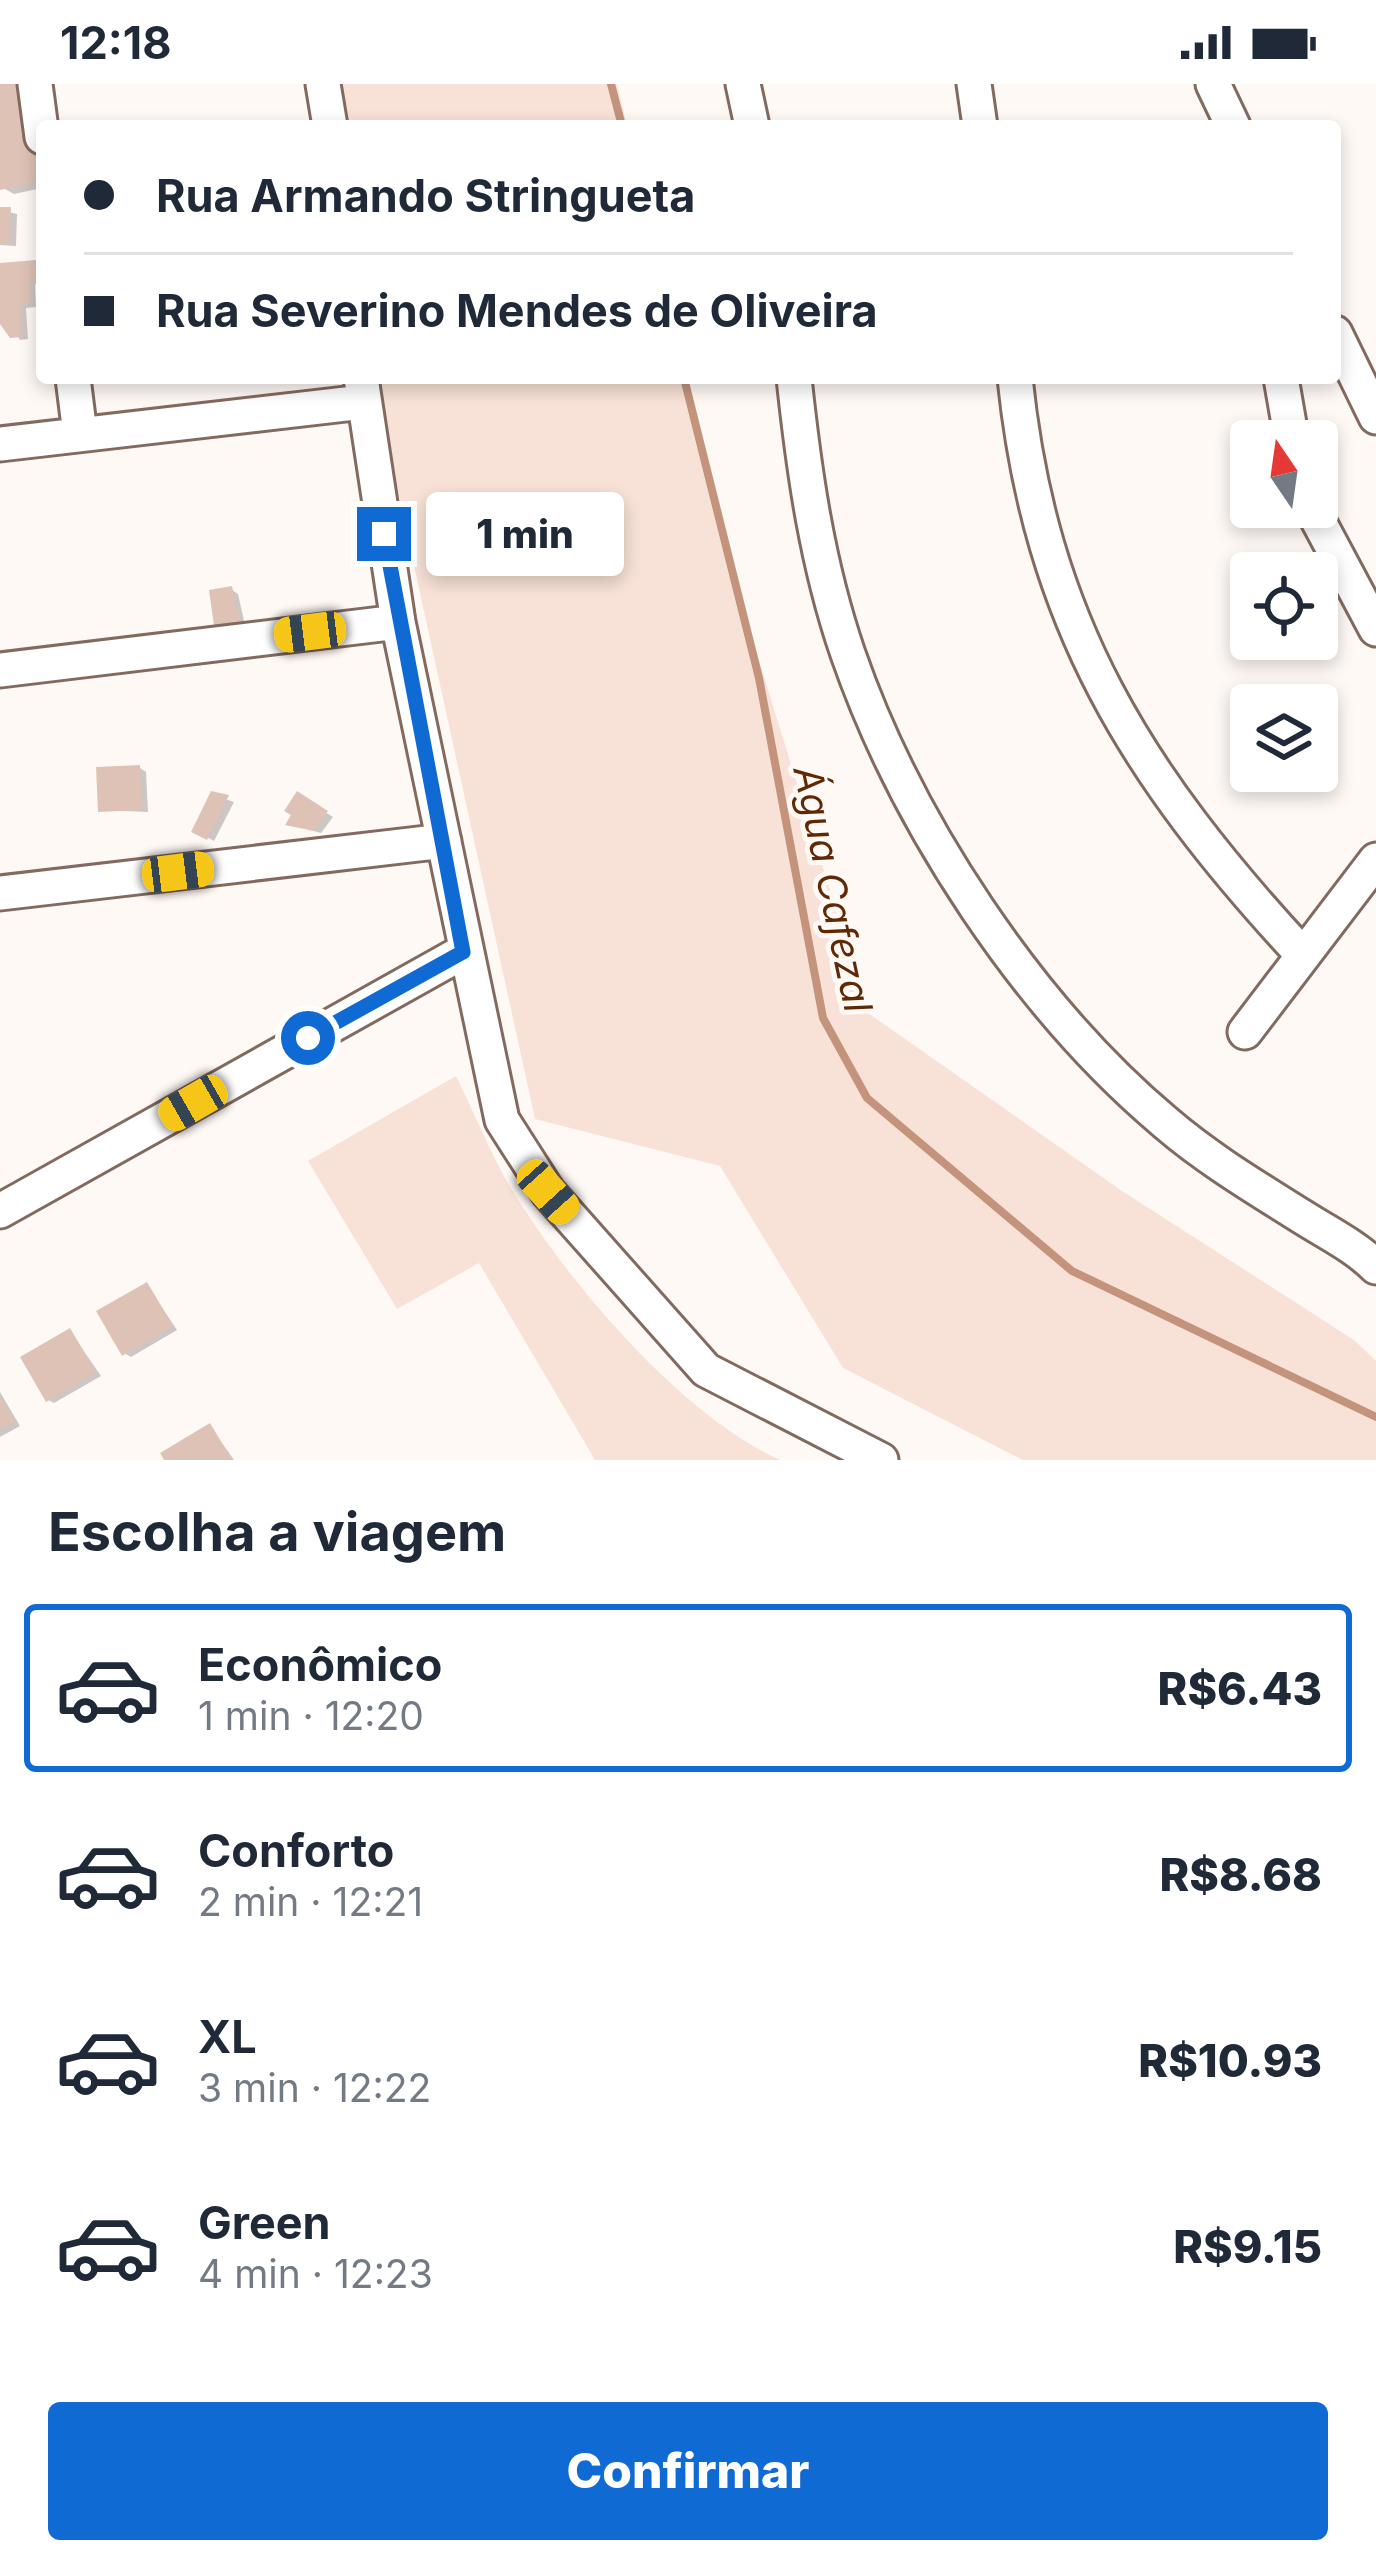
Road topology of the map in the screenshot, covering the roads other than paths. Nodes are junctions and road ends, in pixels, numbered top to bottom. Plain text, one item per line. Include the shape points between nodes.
1 (35, 84) edge
2 (323, 84) edge
3 (743, 84) edge
4 (974, 84) edge
5 (1213, 84) edge
6 (40, 120) edge
7 (329, 120) edge
8 (751, 120) edge
9 (979, 120) edge
10 (1230, 120) edge
11 (1341, 345) edge
12 (74, 384) edge
13 (795, 384) edge
14 (1016, 384) edge
15 (1281, 384) edge
16 (362, 390) edge
17 (1376, 417) edge
18 (1288, 420) edge
19 (80, 434) junction
20 (0, 444) edge
21 (1322, 528) edge
22 (398, 622) junction
23 (1376, 629) edge
24 (0, 670) edge
25 (444, 841) junction
26 (1376, 860) edge
27 (0, 893) edge
28 (1300, 952) junction
29 (466, 968) junction
30 (1245, 1032) dead end
31 (0, 1211) edge
32 (1372, 1254) edge
33 (881, 1460) edge

1 - 6 street
2 - 7 street
3 - 8 street
4 - 9 street
5 - 10 street
11 - 17 street
12 - 19 street
13 - 32 street via 811,517 848,654 881,736 967,889 1065,1023 1166,1123 1232,1173
14 - 28 street via 1038,524 1096,674 1173,805
15 - 18 street
16 - 19 street
16 - 22 street
19 - 20 street
21 - 23 street
22 - 24 street
22 - 25 street
25 - 27 street
25 - 29 street
26 - 28 street
28 - 30 street
29 - 31 street
29 - 33 street via 502,1120 548,1192 706,1370

